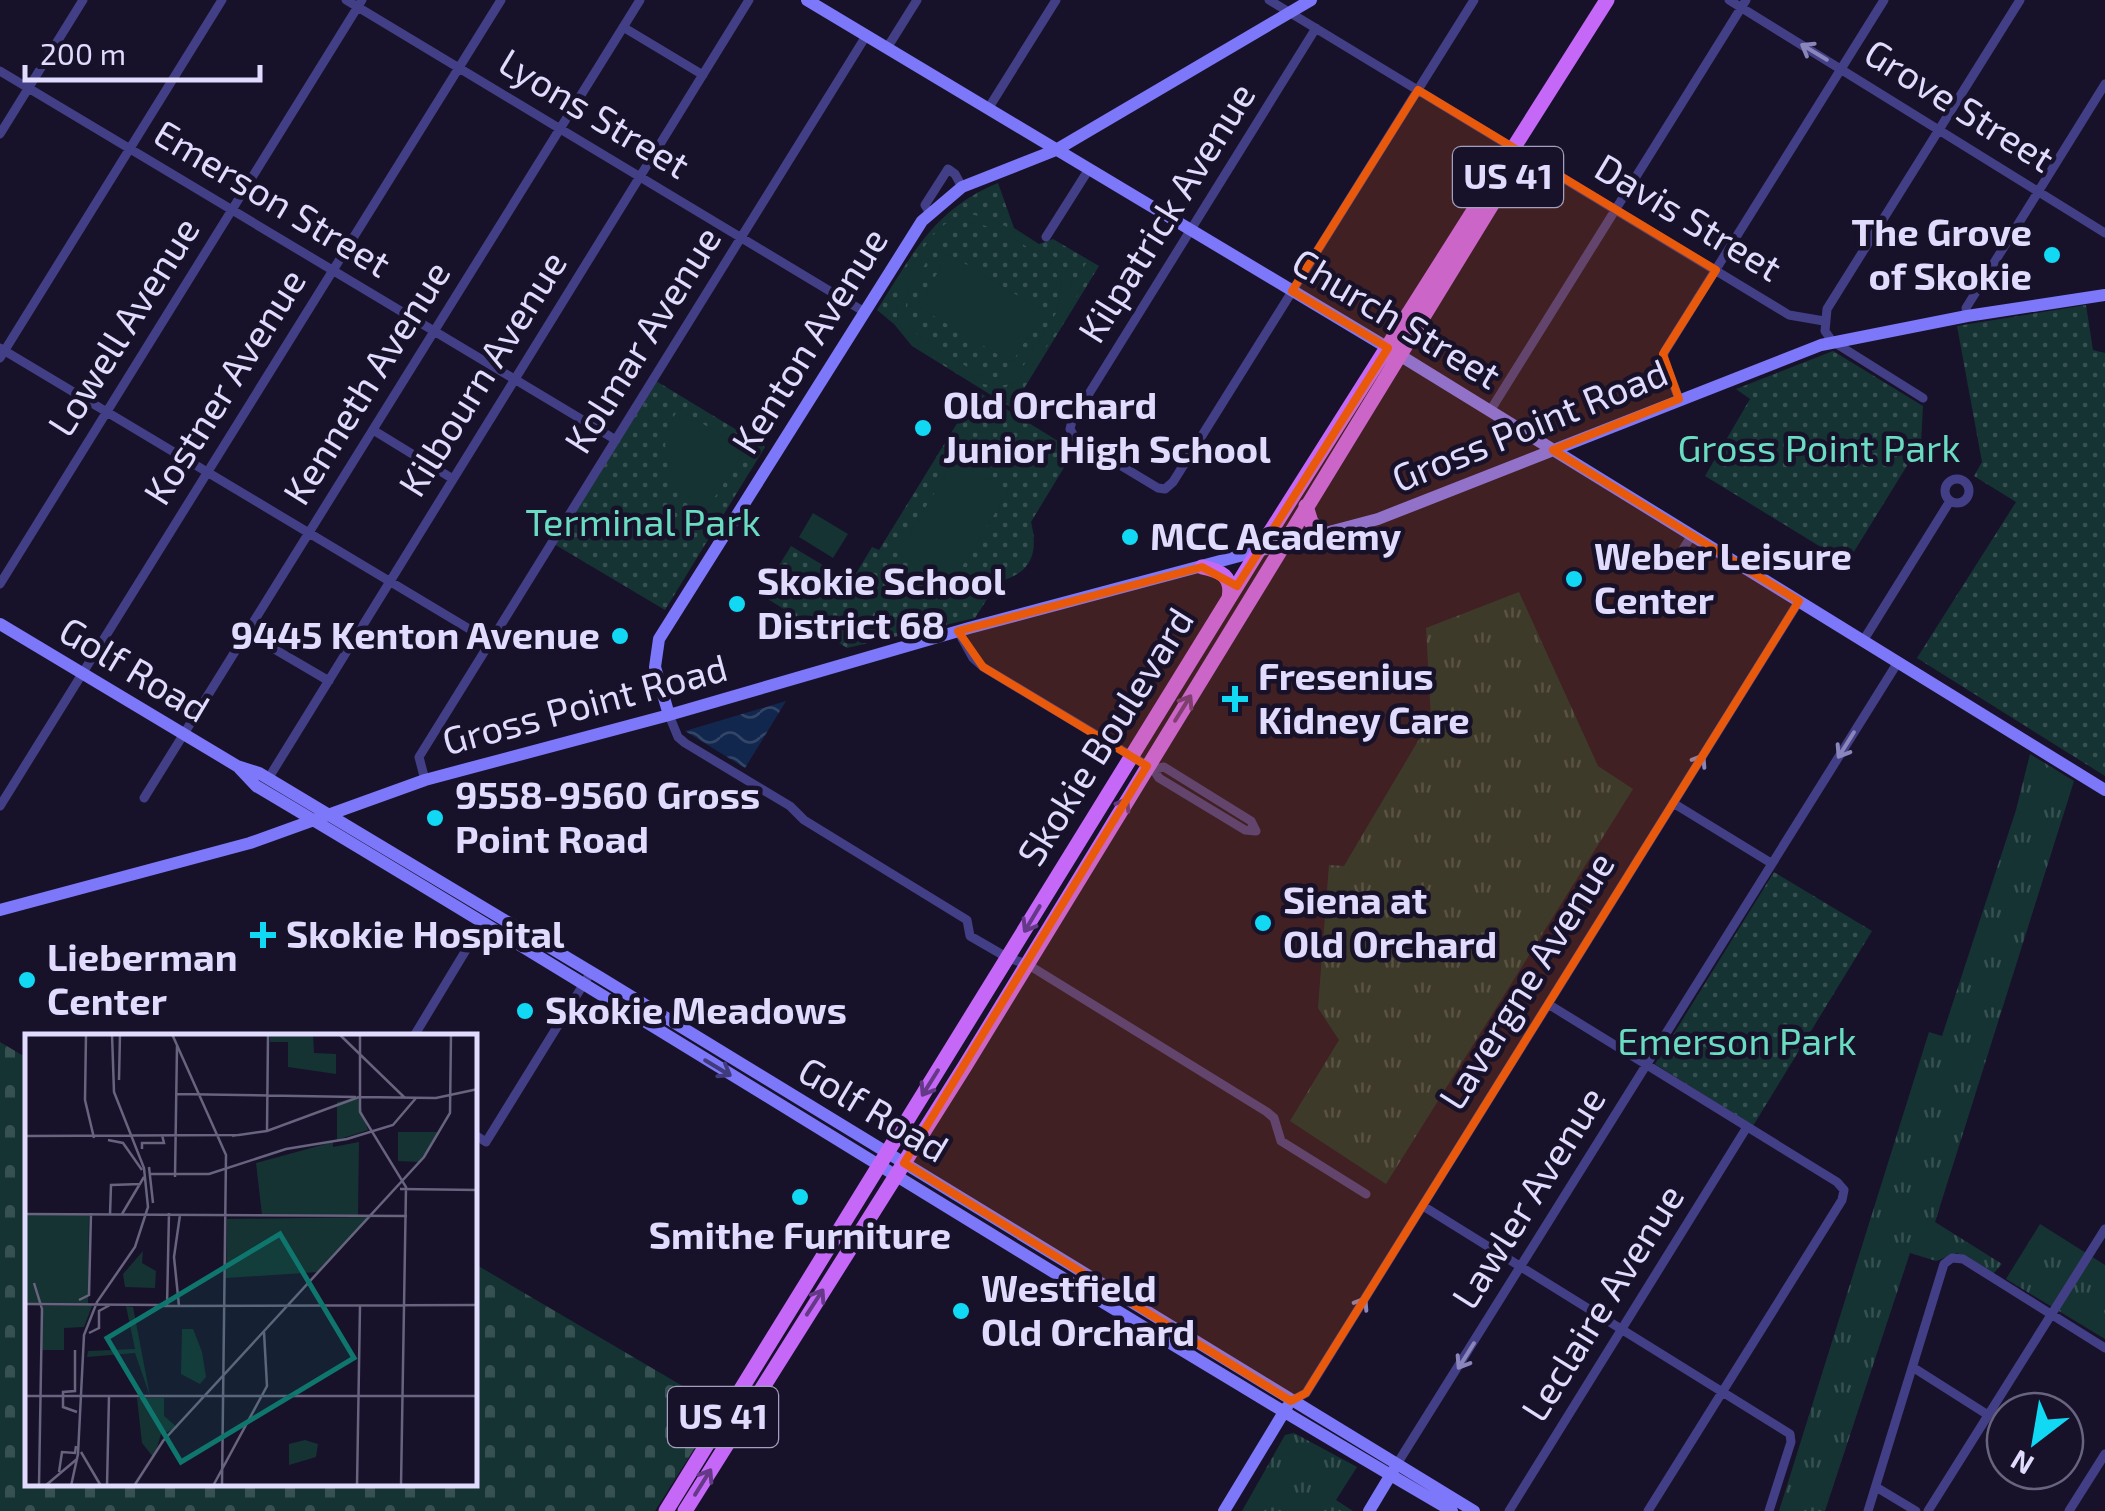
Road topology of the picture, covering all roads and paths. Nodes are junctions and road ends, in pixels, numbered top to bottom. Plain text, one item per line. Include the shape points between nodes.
1 (83, 0) edge
2 (222, 0) edge
3 (346, 0) edge
4 (500, 0) edge
5 (640, 0) edge
6 (750, 0) edge
7 (807, 0) edge
8 (917, 0) edge
9 (1056, 0) edge
10 (1269, 0) edge
11 (1310, 0) edge
12 (1474, 0) edge
13 (1607, 0) edge
14 (1618, 0) edge
15 (1729, 0) edge
16 (1884, 0) edge
17 (2020, 0) edge
18 (359, 3) edge
19 (1744, 4) edge
20 (1289, 12) junction
21 (623, 28) junction
22 (1316, 28) junction
23 (866, 36) junction
24 (887, 48) junction
25 (458, 68) junction
26 (1841, 68) junction
27 (0, 70) edge
28 (703, 75) junction
29 (29, 88) junction
30 (2104, 89) edge
31 (1418, 90) junction
32 (988, 109) junction
33 (560, 129) junction
34 (1940, 129) junction
35 (0, 134) edge
36 (130, 149) junction
37 (1056, 150) junction
38 (1519, 151) junction
39 (1088, 169) junction
40 (640, 177) junction
41 (962, 187) junction
42 (2038, 191) junction
43 (231, 210) junction
44 (1616, 210) junction
45 (930, 213) junction
46 (1192, 230) junction
47 (2105, 233) edge
48 (741, 238) junction
49 (1046, 238) dead end
50 (1716, 270) junction
51 (332, 271) junction
52 (1292, 291) junction
53 (2105, 295) edge
54 (1833, 301) junction
55 (863, 311) junction
56 (1967, 316) junction
57 (1824, 321) junction
58 (434, 332) junction
59 (1832, 342) junction
60 (2, 352) edge
61 (1393, 352) junction
62 (514, 379) junction
63 (1923, 398) dead end
64 (1679, 399) junction
65 (1490, 411) junction
66 (106, 412) junction
67 (373, 430) junction
68 (616, 440) junction
69 (1553, 450) junction
70 (208, 472) junction
71 (453, 479) junction
72 (1950, 501) dead end
73 (1306, 506) junction
74 (309, 533) junction
75 (1324, 535) junction
76 (1692, 535) junction
77 (1281, 546) junction
78 (1257, 553) junction
79 (1202, 567) junction
80 (1672, 567) dead end
81 (390, 582) junction
82 (0, 584) edge
83 (1229, 598) junction
84 (1798, 601) junction
85 (0, 624) edge
86 (958, 631) junction
87 (247, 633) junction
88 (1863, 641) junction
89 (491, 642) junction
90 (1898, 662) junction
91 (82, 674) junction
92 (329, 682) junction
93 (669, 715) junction
94 (184, 735) junction
95 (1131, 756) junction
96 (237, 766) junction
97 (1150, 768) junction
98 (268, 779) junction
99 (425, 780) junction
100 (2105, 788) edge
101 (144, 798) dead end
102 (1673, 803) junction
103 (0, 806) edge
104 (322, 818) junction
105 (1771, 864) junction
106 (0, 910) edge
107 (483, 922) junction
108 (1008, 958) junction
109 (1026, 964) junction
110 (588, 977) junction
111 (1548, 1004) junction
112 (415, 1034) edge
113 (1647, 1066) junction
114 (1747, 1127) junction
115 (478, 1137) edge
116 (883, 1158) junction
117 (900, 1169) junction
118 (1366, 1194) dead end
119 (1423, 1206) junction
120 (2105, 1229) edge
121 (1521, 1268) junction
122 (2051, 1314) junction
123 (1623, 1330) junction
124 (2105, 1348) edge
125 (1914, 1368) junction
126 (1722, 1391) junction
127 (2003, 1391) edge
128 (1306, 1393) junction
129 (1287, 1407) junction
130 (1310, 1412) junction
131 (1985, 1413) edge
132 (1985, 1420) edge
133 (2105, 1454) edge
134 (1394, 1470) junction
135 (1876, 1487) junction
136 (666, 1511) edge
137 (685, 1511) edge
138 (1224, 1511) edge
139 (1369, 1511) edge
140 (1452, 1511) edge
141 (1474, 1511) edge
142 (1509, 1511) edge
143 (1648, 1511) edge
144 (1769, 1511) edge
145 (1868, 1511) edge
146 (1916, 1511) edge
147 (1928, 1511) edge
148 (2069, 1511) edge

1 - 29 street
2 - 36 street
3 - 18 street, Lyons Street
4 - 25 street, Kostner Avenue
5 - 21 street, Kenneth Avenue
6 - 28 street, Kilbourn Avenue
7 - 23 main road, Church Street
8 - 24 street
9 - 32 street
10 - 20 street, Davis Street
11 - 20 main road
12 - 31 street
13 - 38 main road, Skokie Boulevard / US 41
14 - 38 main road, Skokie Boulevard / US 41
15 - 19 street, Grove Street
16 - 26 street
17 - 34 street
18 - 25 street, Lyons Street
18 - 43 street, Lowell Avenue
26 -> 19 street, Grove Street
19 - 44 street
20 - 22 street, Davis Street
20 - 37 main road
21 - 28 street
21 - 33 street, Kenneth Avenue
22 - 31 street, Davis Street
22 - 46 street, Kilpatrick Avenue
23 - 24 main road, Church Street
23 - 48 street, Kolmar Avenue
24 - 32 main road, Church Street
25 - 33 street, Lyons Street
25 - 51 street, Kostner Avenue
26 - 34 street, Grove Street
26 - 50 street
27 - 29 street, Emerson Street
28 - 40 street, Kilbourn Avenue
29 - 35 street
29 - 36 street, Emerson Street
30 - 42 street
31 - 38 street, Davis Street
31 - 52 street
32 - 37 main road, Church Street
33 - 40 street, Lyons Street
33 - 58 street, Kenneth Avenue
34 - 42 street, Grove Street
34 - 54 street
36 - 43 street, Emerson Street
36 - 60 street
37 - 39 main road, Church Street
37 - 41 main road
38 - 44 street, Davis Street
38 - 61 main road, Skokie Boulevard / US 41
39 - 46 main road, Church Street
39 - 49 street
40 - 48 street, Lyons Street
40 - 62 street, Kilbourn Avenue
41 - 45 main road, Kenton Avenue
41 - 45 street, Kenton Avenue via 948,170 925,206
42 - 47 street, Grove Street
42 - 56 street
43 - 51 street, Emerson Street
43 - 66 street, Lowell Avenue
44 - 50 street, Davis Street
44 - 65 street
45 - 55 main road, Kenton Avenue
46 - 52 main road, Church Street
46 - 52 street, Kilpatrick Avenue via 1070,430 1153,486 1164,489 1174,482
48 - 55 street, Lyons Street
48 - 68 street, Kolmar Avenue
50 - 57 street, Davis Street via 1789,315
50 - 64 street via 1663,357
51 - 58 street, Emerson Street
51 - 70 street, Kostner Avenue
52 - 61 main road, Church Street
53 - 56 main road, Gross Point Road
54 - 57 street
54 - 59 street
55 - 93 main road, Kenton Avenue via 658,640 654,664
56 - 59 main road, Gross Point Road
57 - 59 street
58 - 62 street, Emerson Street
58 - 67 street, Kenneth Avenue
59 - 63 street
59 - 64 main road, Gross Point Road
60 - 66 street
61 - 65 main road, Church Street
61 - 73 main road, Skokie Boulevard / US 41
61 - 78 main road, Skokie Boulevard / US 41
62 - 68 street, Emerson Street
62 - 71 street, Kilbourn Avenue
64 - 69 main road, Gross Point Road
65 - 69 main road, Church Street
66 - 70 street
66 - 82 street, Lowell Avenue
67 - 71 street
67 - 74 street, Kenneth Avenue
68 - 89 street, Kolmar Avenue
69 - 75 main road, Gross Point Road
69 - 76 main road, Church Street
70 - 74 street
70 - 91 street, Kostner Avenue
71 - 81 street, Kilbourn Avenue
72 - 88 street
73 - 75 main road via 1310,522
73 - 77 main road, Skokie Boulevard / US 41
74 - 81 street
74 - 87 street, Kenneth Avenue
75 - 77 main road, Gross Point Road
76 - 80 street
76 - 84 main road, Church Street
77 - 78 main road, Gross Point Road
97 -> 77 main road, Skokie Boulevard / US 41
78 - 79 main road, Gross Point Road
78 - 83 main road, Skokie Boulevard / US 41
79 - 83 main road via 1226,577
79 - 86 main road, Gross Point Road
81 - 89 street
81 - 92 street, Kilbourn Avenue
83 - 95 main road, Skokie Boulevard / US 41
84 - 88 main road, Church Street
102 -> 84 street, Lavergne Avenue
85 - 91 main road, Golf Road
86 - 93 main road, Gross Point Road
86 - 95 street via 982,667
87 - 92 street
87 - 94 street, Kenneth Avenue
88 - 90 main road, Church Street
89 - 99 street, Kolmar Avenue via 420,757
90 - 100 main road, Church Street
90 -> 105 street, Lawler Avenue
91 - 94 main road, Golf Road
91 - 103 street, Kostner Avenue
92 - 98 street, Kilbourn Avenue
93 - 99 main road, Gross Point Road
93 - 108 street via 678,738 967,920 970,936
94 - 96 main road, Golf Road
94 - 101 street, Kenneth Avenue
95 - 97 street
95 -> 108 main road, Skokie Boulevard / US 41
96 - 98 main road, Golf Road
96 - 104 main road, Golf Road via 256,786
97 - 97 street via 1245,830 1256,831 1252,821 1178,776
109 -> 97 main road, Skokie Boulevard / US 41
98 - 104 main road, Golf Road
99 - 104 main road, Gross Point Road
102 - 105 street
102 - 111 street, Lavergne Avenue
104 - 106 main road, Gross Point Road via 250,844
104 - 107 main road, Golf Road
104 - 110 main road, Golf Road
105 - 113 street, Lawler Avenue
107 - 110 main road, Golf Road
107 - 112 street
108 - 109 street
108 -> 116 main road, Skokie Boulevard / US 41
109 - 117 main road, Skokie Boulevard / US 41
109 - 118 street via 1272,1114 1281,1141
110 - 115 street via 486,1142
110 - 116 main road, Golf Road
111 - 113 street
111 - 119 street, Lavergne Avenue
113 - 114 street
113 - 121 street, Lawler Avenue
114 - 123 street, Leclaire Avenue
114 - 126 street via 1844,1190
116 - 117 main road, Golf Road
116 - 136 main road, Skokie Boulevard / US 41
117 - 129 main road, Golf Road
137 -> 117 main road, Skokie Boulevard / US 41
119 - 121 street
128 -> 119 street, Lavergne Avenue
120 - 122 street
121 - 123 street
121 -> 134 street, Lawler Avenue
122 - 124 street
122 - 125 street via 1952,1258 1944,1264
122 - 127 street
123 - 126 street
123 - 142 street, Leclaire Avenue
125 - 131 street
125 - 135 street
126 - 143 street
126 - 144 street via 1790,1434
128 - 129 street
128 - 130 street
129 - 130 main road, Golf Road
129 - 134 main road, Golf Road
129 - 138 main road
130 - 134 main road, Golf Road
132 - 147 street
133 - 148 street
134 - 139 main road, Lawler Avenue
134 - 140 main road, Golf Road
134 - 141 main road, Golf Road
135 - 145 street
135 - 146 street

